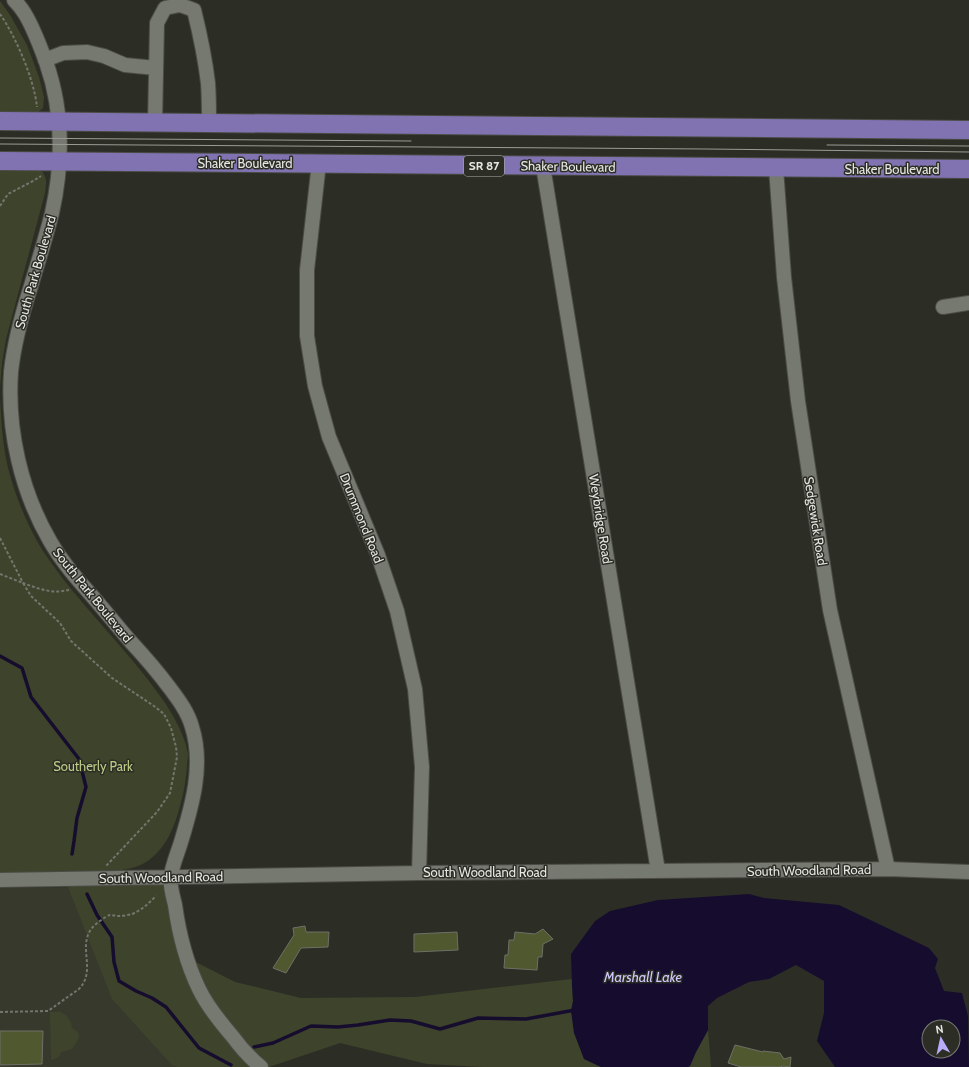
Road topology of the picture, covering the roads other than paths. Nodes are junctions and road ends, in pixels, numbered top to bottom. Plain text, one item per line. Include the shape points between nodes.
1 (14, 0) edge
2 (45, 60) junction
3 (156, 68) junction
4 (0, 121) edge
5 (59, 122) junction
6 (155, 122) junction
7 (209, 123) junction
8 (969, 130) edge
9 (0, 161) edge
10 (59, 162) junction
11 (319, 163) junction
12 (543, 166) junction
13 (776, 168) junction
14 (969, 169) edge
15 (969, 303) edge
16 (943, 307) dead end
17 (888, 869) junction
18 (658, 871) junction
19 (969, 872) edge
20 (419, 873) junction
21 (170, 877) junction
22 (0, 880) edge
23 (258, 1065) edge

1 - 2 street, South Park Boulevard via 25,13
2 - 3 street via 63,53 87,52 125,65
2 - 5 street, South Park Boulevard
3 - 6 street
3 - 7 street via 156,23 165,8 180,5 194,10 208,84
4 - 5 main road
5 - 6 main road
5 - 10 street, South Park Boulevard
6 - 7 main road
7 - 8 main road
9 - 10 main road, Shaker Boulevard / SR 87
10 - 11 main road, Shaker Boulevard / SR 87
10 - 21 street, South Park Boulevard via 52,214 15,344 10,393 11,416 20,468 28,494 51,543 66,566 154,667 192,724 197,764 195,792
11 - 12 main road, Shaker Boulevard / SR 87
11 - 20 street, Drummond Road via 307,270 307,336 315,386 329,437 378,555 397,611 414,690 422,767
12 - 13 main road, Shaker Boulevard / SR 87
12 - 18 street, Weybridge Road
13 - 14 main road, Shaker Boulevard / SR 87
13 - 17 street, Sedgewick Road via 784,277 798,402 830,610
15 - 16 street
17 - 18 street, South Woodland Road
17 - 19 street, South Woodland Road
18 - 20 street, South Woodland Road
20 - 21 street, South Woodland Road
21 - 22 street, South Woodland Road via 103,872 65,880
21 - 23 street via 186,958 197,985 222,1024

